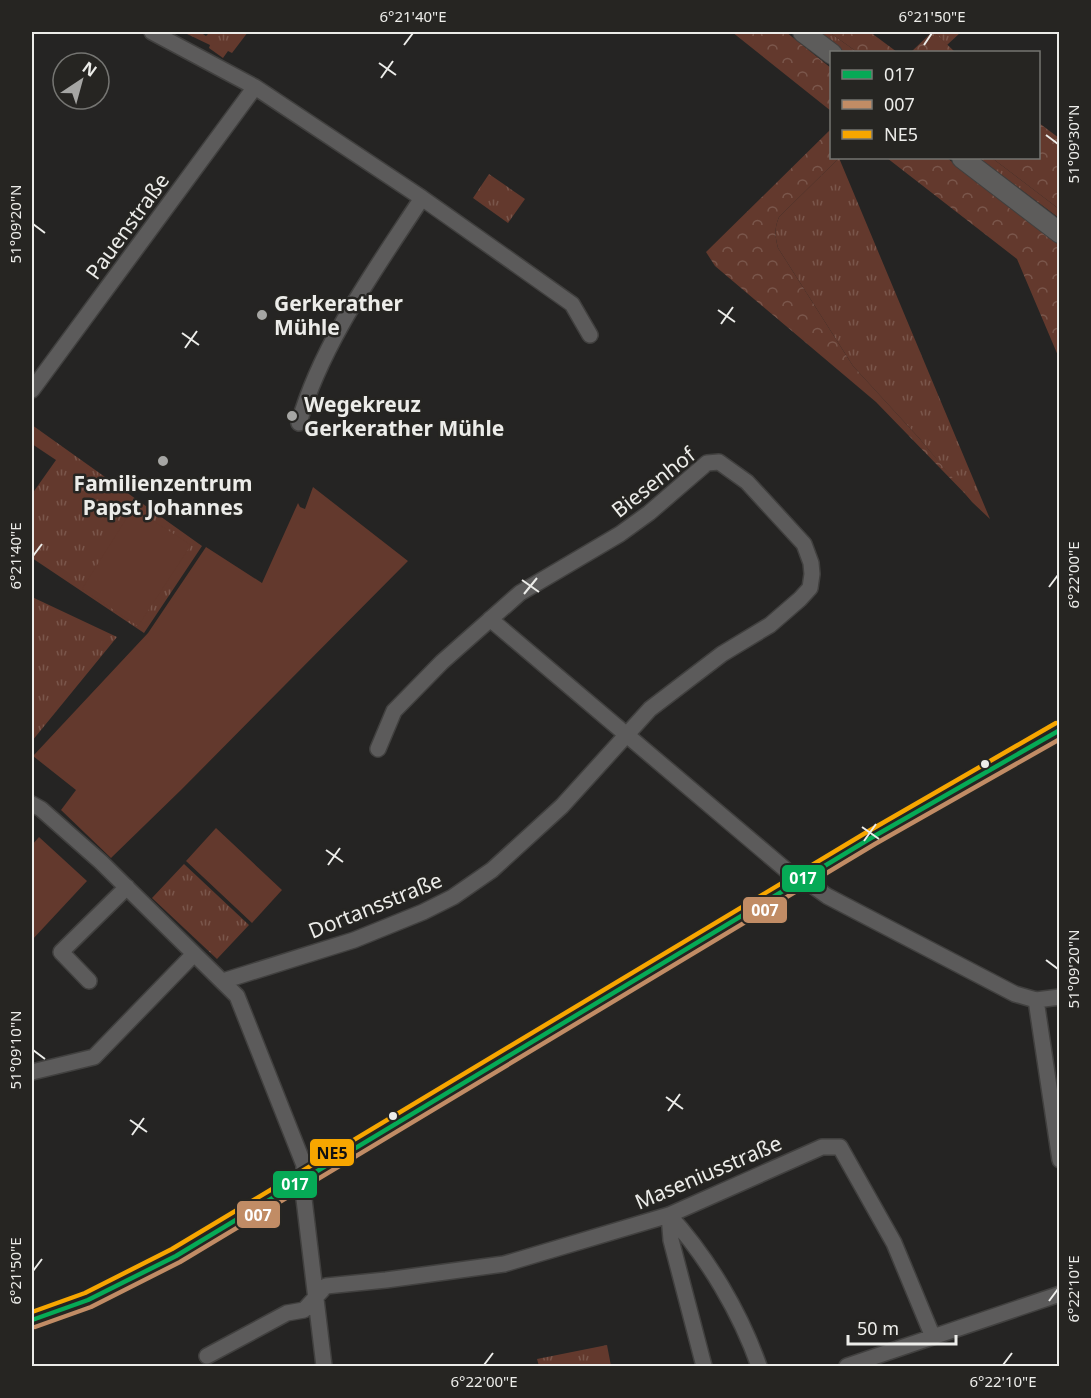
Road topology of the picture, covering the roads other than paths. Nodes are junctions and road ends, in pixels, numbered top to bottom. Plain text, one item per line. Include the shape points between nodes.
1 (152, 32) edge
2 (803, 32) edge
3 (830, 53) edge
4 (255, 87) junction
5 (963, 159) edge
6 (422, 198) junction
7 (1059, 233) edge
8 (591, 335) dead end
9 (32, 390) edge
10 (299, 423) dead end
11 (490, 619) junction
12 (1059, 730) edge
13 (627, 735) junction
14 (378, 749) dead end
15 (32, 804) edge
16 (799, 881) junction
17 (127, 887) junction
18 (194, 954) junction
19 (89, 981) dead end
20 (222, 981) junction
21 (1059, 997) edge
22 (1036, 1000) junction
23 (32, 1072) edge
24 (1059, 1160) edge
25 (304, 1180) junction
26 (669, 1215) junction
27 (1059, 1294) edge
28 (316, 1297) junction
29 (32, 1320) edge
30 (933, 1337) junction
31 (207, 1356) dead end
32 (324, 1366) edge
33 (704, 1366) edge
34 (759, 1366) edge
35 (847, 1366) edge

1 - 4 street
2 - 3 main road
4 - 6 street
4 - 9 street, Pauenstraße
5 - 7 main road
6 - 8 street via 572,304
6 - 10 street via 368,280 328,352
11 - 13 street
11 - 13 street, Biesenhof via 520,593 620,534 707,463 719,462 747,482 804,544 811,563 810,588 770,625 722,654 650,709
11 - 14 street via 394,711
12 - 16 street
13 - 16 street
13 - 20 street, Dortansstraße via 562,806 492,870 453,897 354,940
15 - 17 street
16 - 22 street via 1015,994
16 - 25 street
17 - 18 street
17 - 19 street via 61,952
18 - 20 street
18 - 23 street via 94,1057
20 - 25 street via 237,996 304,1165
21 - 22 street
22 - 24 street
25 - 28 street
25 - 29 street via 176,1256 88,1300
26 - 28 street, Maseniusstraße via 504,1264 326,1286
26 - 30 street, Maseniusstraße via 822,1146 840,1147 894,1243
26 - 33 street via 671,1240
26 - 34 street via 688,1236 729,1300
27 - 30 street
28 - 31 street, Maseniusstraße via 304,1310 287,1313
28 - 32 street
30 - 35 street

